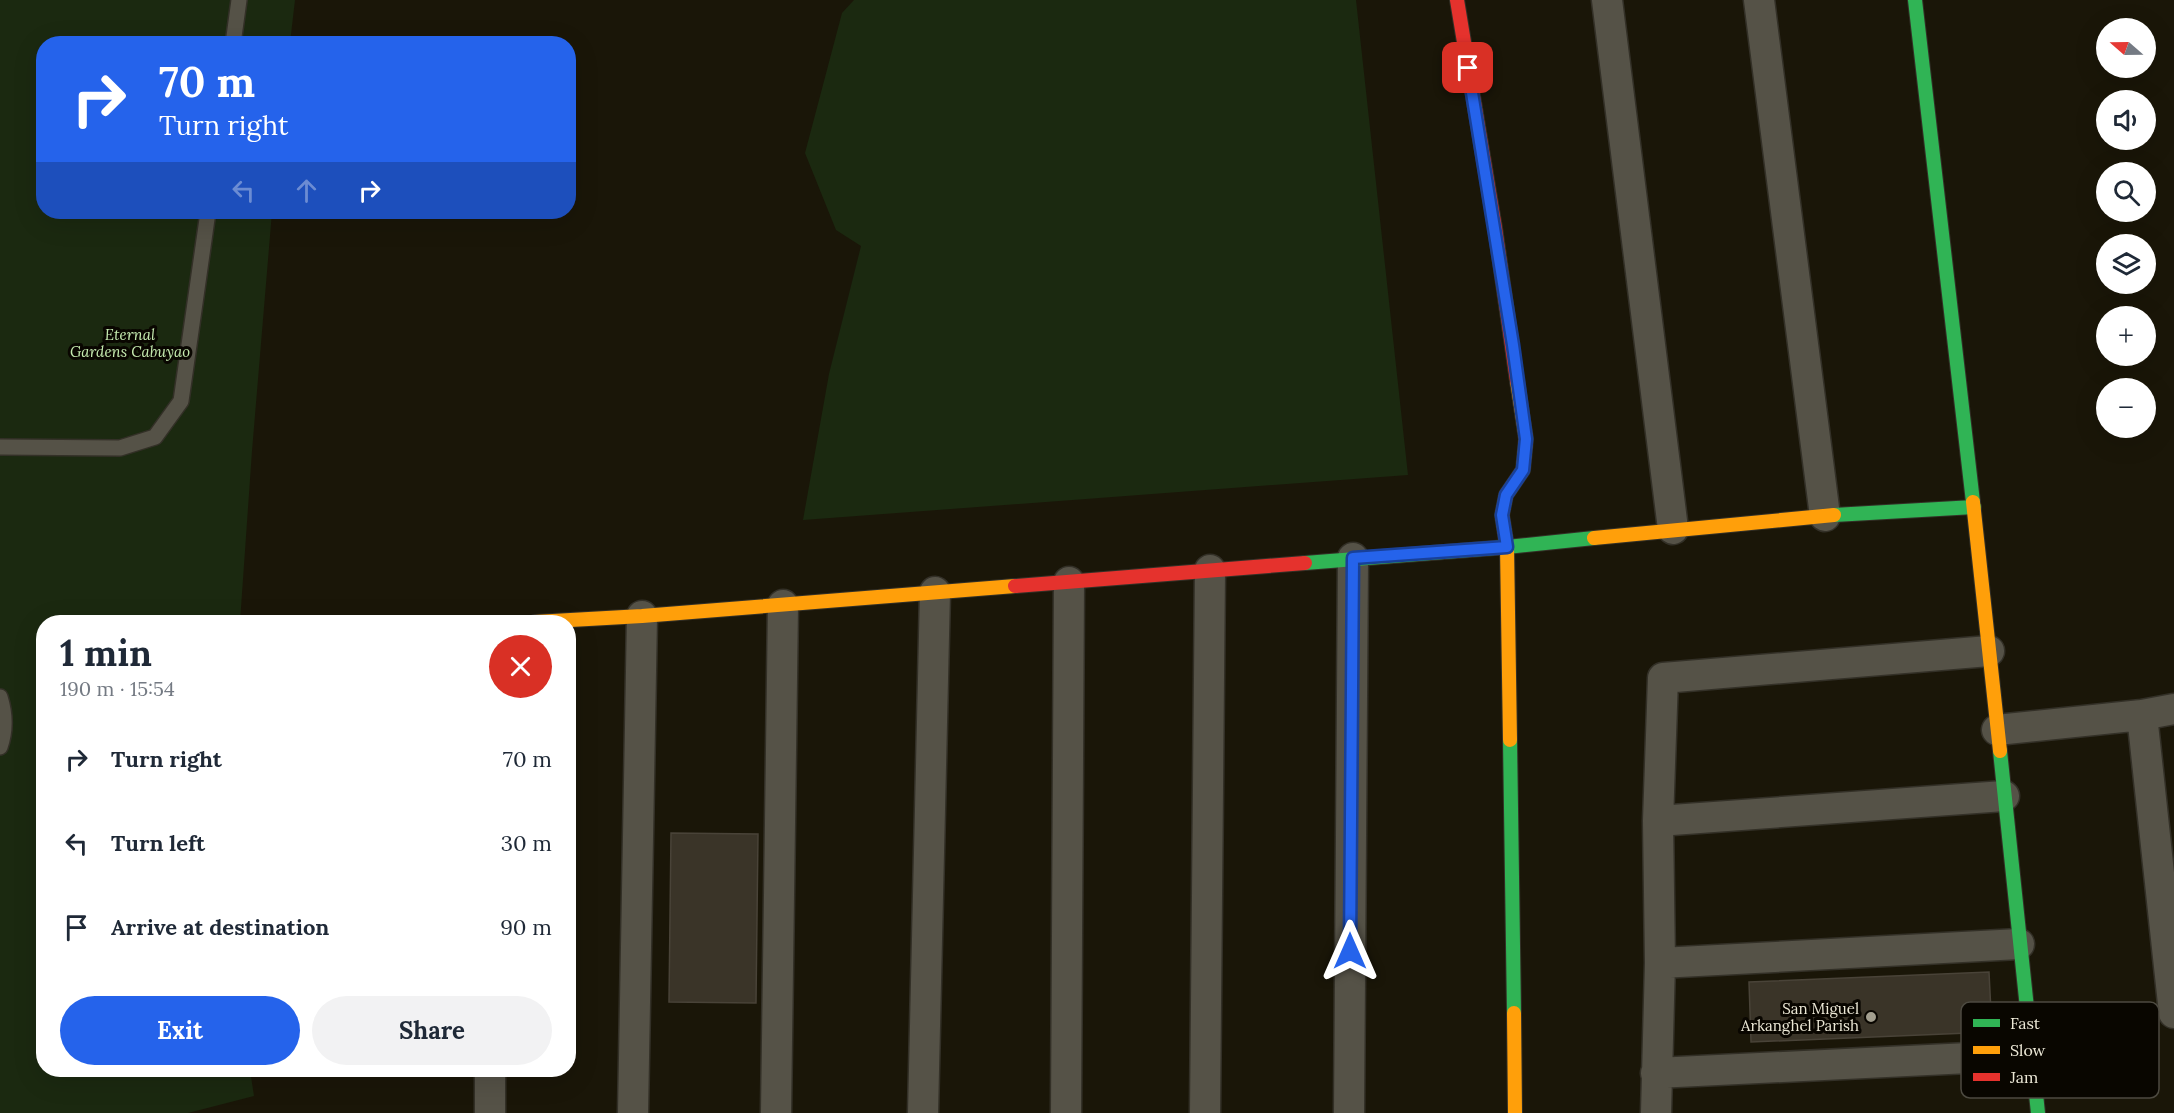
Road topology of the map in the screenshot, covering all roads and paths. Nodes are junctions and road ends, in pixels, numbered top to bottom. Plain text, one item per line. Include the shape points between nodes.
1 (239, 0) edge
2 (1457, 0) edge
3 (1607, 0) edge
4 (1760, 0) edge
5 (1915, 0) edge
6 (234, 36) edge
7 (207, 219) edge
8 (0, 447) edge
9 (1974, 507) junction
10 (1825, 516) junction
11 (1673, 529) junction
12 (1507, 547) junction
13 (1353, 558) junction
14 (1210, 570) junction
15 (1069, 582) junction
16 (935, 592) junction
17 (783, 604) junction
18 (642, 616) junction
19 (576, 620) edge
20 (1989, 651) junction
21 (0, 697) edge
22 (2174, 709) edge
23 (2142, 715) junction
24 (1997, 730) junction
25 (0, 747) edge
26 (2004, 796) junction
27 (1658, 821) junction
28 (2019, 944) junction
29 (1660, 963) junction
30 (2025, 1002) edge
31 (2174, 1012) edge
32 (1961, 1058) edge
33 (1656, 1073) junction
34 (490, 1077) edge
35 (2035, 1098) edge
36 (490, 1113) edge
37 (633, 1113) edge
38 (776, 1113) edge
39 (923, 1113) edge
40 (1066, 1113) edge
41 (1205, 1113) edge
42 (1349, 1113) edge
43 (1515, 1113) edge
44 (1656, 1113) edge
45 (2037, 1113) edge

1 - 6 lane
2 - 12 street via 1526,439 1523,470 1506,495 1502,515
3 - 11 street
4 - 10 street
5 - 9 street
7 - 8 lane via 181,401 155,437 120,448
9 - 10 street
9 - 20 street
10 - 11 street
11 - 12 street
12 - 13 street
12 - 43 street
13 - 14 street
13 - 42 street
14 - 15 street
14 - 41 street
15 - 16 street
15 - 40 street
16 - 17 street
16 - 39 street
17 - 18 street
17 - 38 street
18 - 19 street
18 - 37 street
20 - 24 street
20 - 27 street via 1663,678
21 - 25 lane via 5,725
22 - 23 street
23 - 24 street
23 - 31 street
24 - 26 street
26 - 27 street
26 - 28 street
27 - 29 street
28 - 29 street
28 - 30 street
29 - 33 street
32 - 33 street
33 - 44 street
34 - 36 street
35 - 45 street

